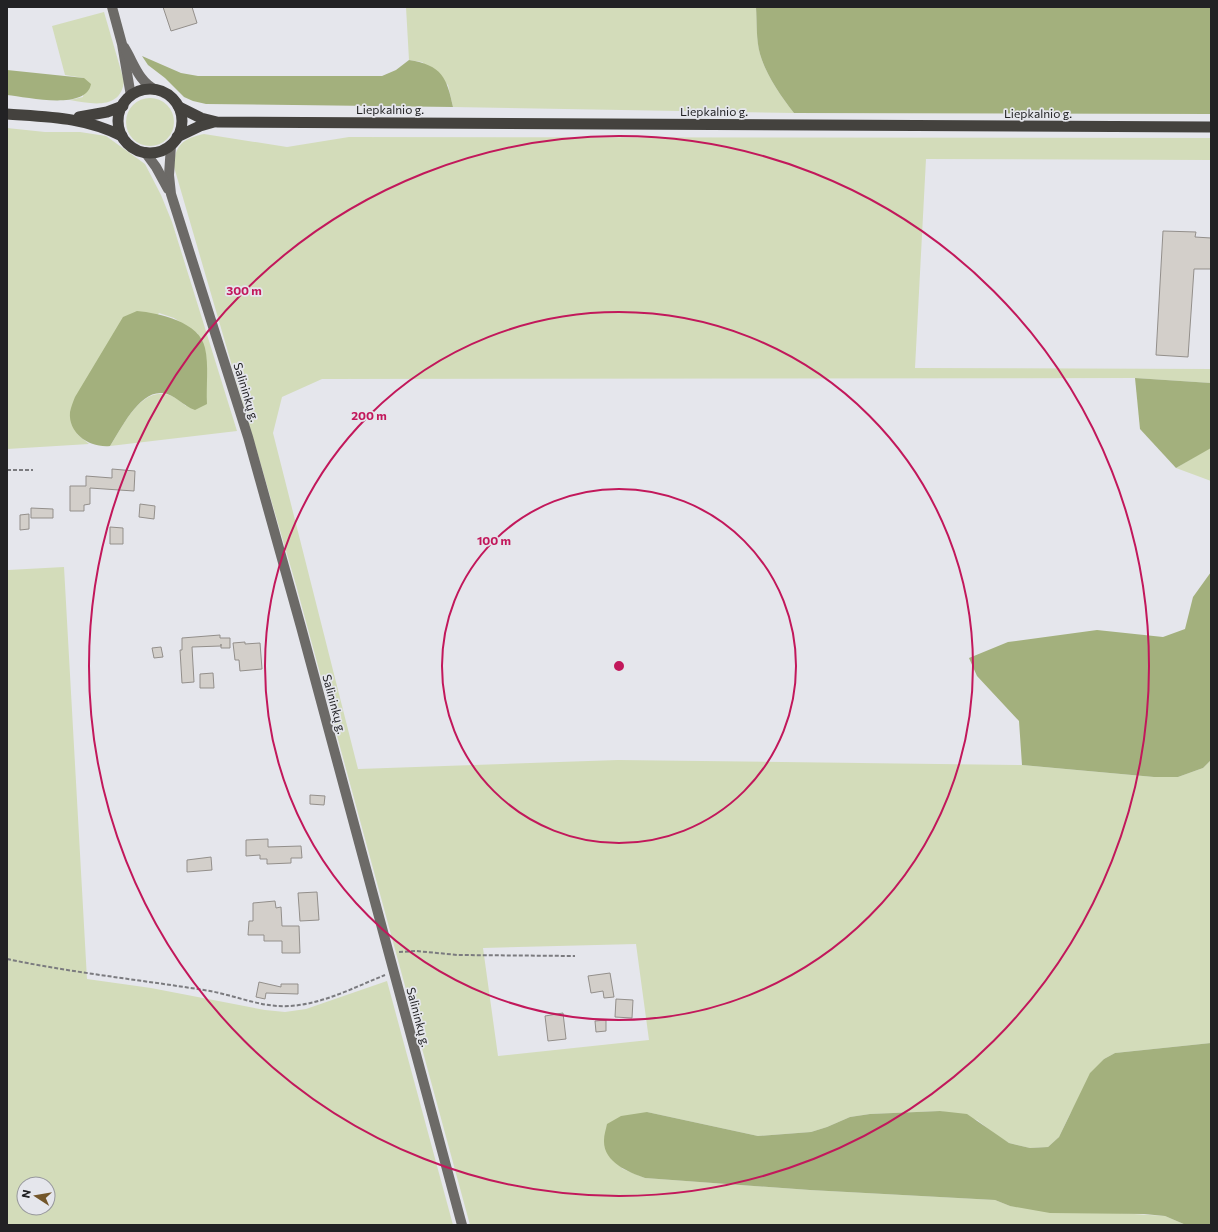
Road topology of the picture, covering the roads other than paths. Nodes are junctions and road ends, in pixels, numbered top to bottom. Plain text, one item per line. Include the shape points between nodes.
1 (112, 7) edge
2 (122, 44) junction
3 (156, 90) junction
4 (131, 96) junction
5 (123, 106) junction
6 (179, 107) junction
7 (7, 114) edge
8 (71, 118) junction
9 (217, 122) junction
10 (1211, 127) edge
11 (122, 136) junction
12 (174, 141) junction
13 (145, 152) junction
14 (171, 194) junction
15 (462, 1225) edge

1 - 2 main road
2 - 3 main road via 140,78
2 - 4 main road
3 - 4 highway via 139,91
3 - 6 highway via 169,96
4 - 5 highway
5 - 8 highway via 107,112
5 - 11 highway via 118,121
6 - 9 highway via 201,118
6 - 12 highway via 182,122
7 - 8 highway
8 - 11 highway via 92,123
9 - 10 highway, Liepkalnio g.
9 - 12 highway via 200,126
11 - 13 highway via 132,147
12 - 13 highway via 158,152
12 - 14 main road, Salininkų g. via 169,175
13 - 14 main road, Salininkų g.
14 - 15 main road, Salininkų g. via 250,444

